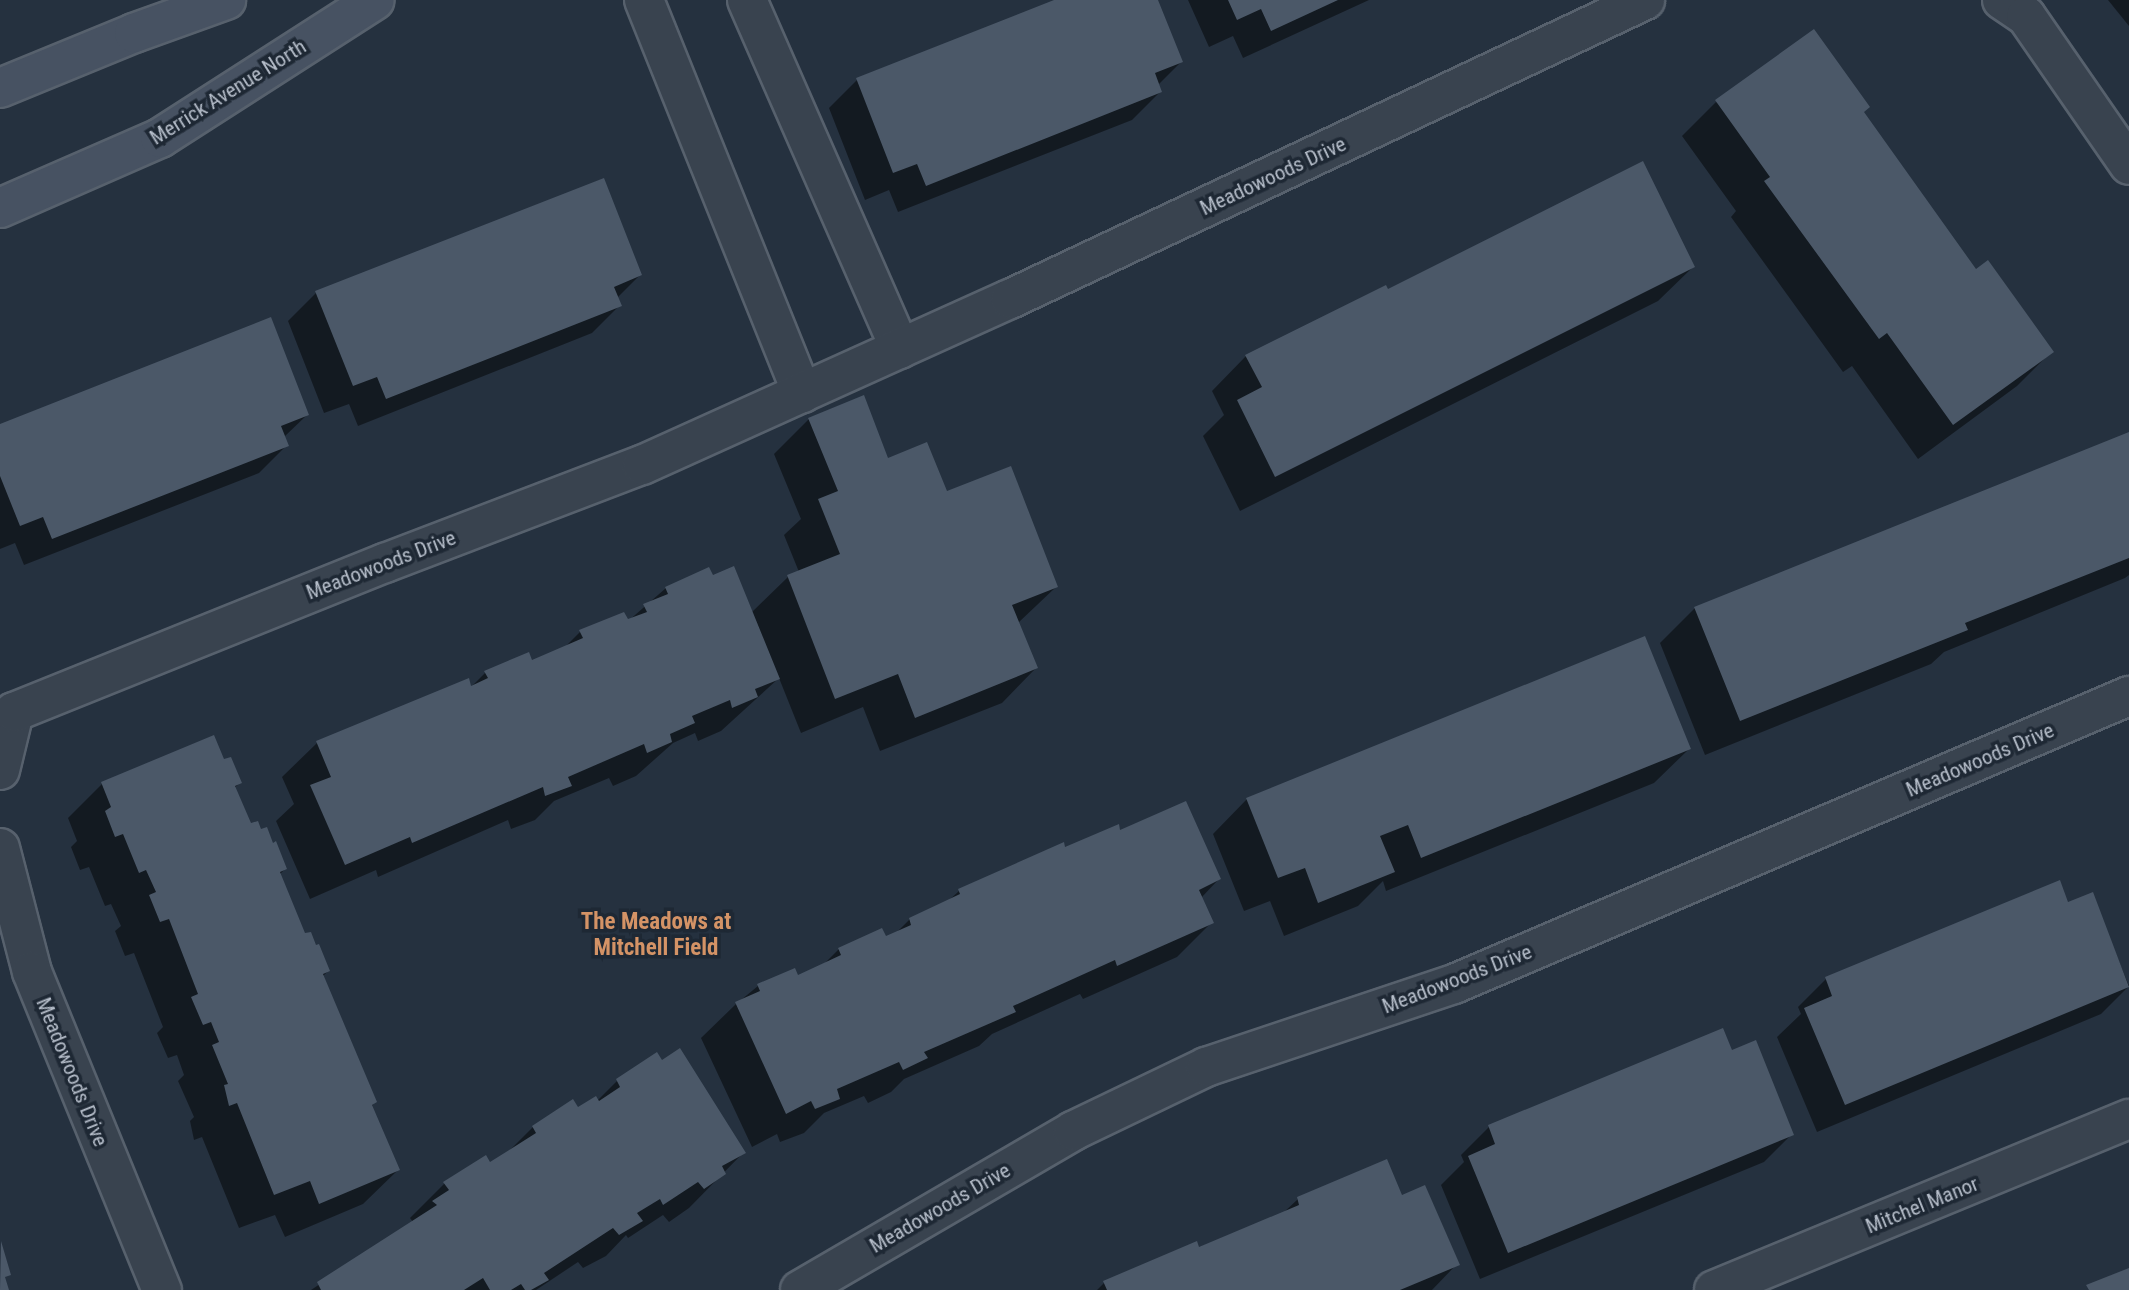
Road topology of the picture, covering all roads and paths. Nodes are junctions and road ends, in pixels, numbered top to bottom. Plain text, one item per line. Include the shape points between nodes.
1 (226, 0) edge
2 (375, 0) edge
3 (644, 0) edge
4 (747, 0) edge
5 (1645, 0) edge
6 (2002, 0) edge
7 (0, 88) edge
8 (2129, 165) edge
9 (0, 208) edge
10 (900, 349) junction
11 (802, 393) junction
12 (2129, 696) edge
13 (0, 770) edge
14 (0, 848) edge
15 (2129, 1119) edge
16 (162, 1290) edge
17 (800, 1290) edge
18 (1714, 1290) edge

1 - 7 main road
2 - 9 main road, Merrick Avenue North via 160,138
3 - 11 street
4 - 10 street
5 - 10 street, Meadowoods Drive
6 - 8 street via 2026,16
10 - 11 street, Meadowoods Drive
11 - 13 street, Meadowoods Drive via 642,465 385,562 14,712
12 - 17 street, Meadowoods Drive via 1454,984 1206,1067 1073,1131
14 - 16 street, Meadowoods Drive via 32,972
15 - 18 street, Mitchel Manor

